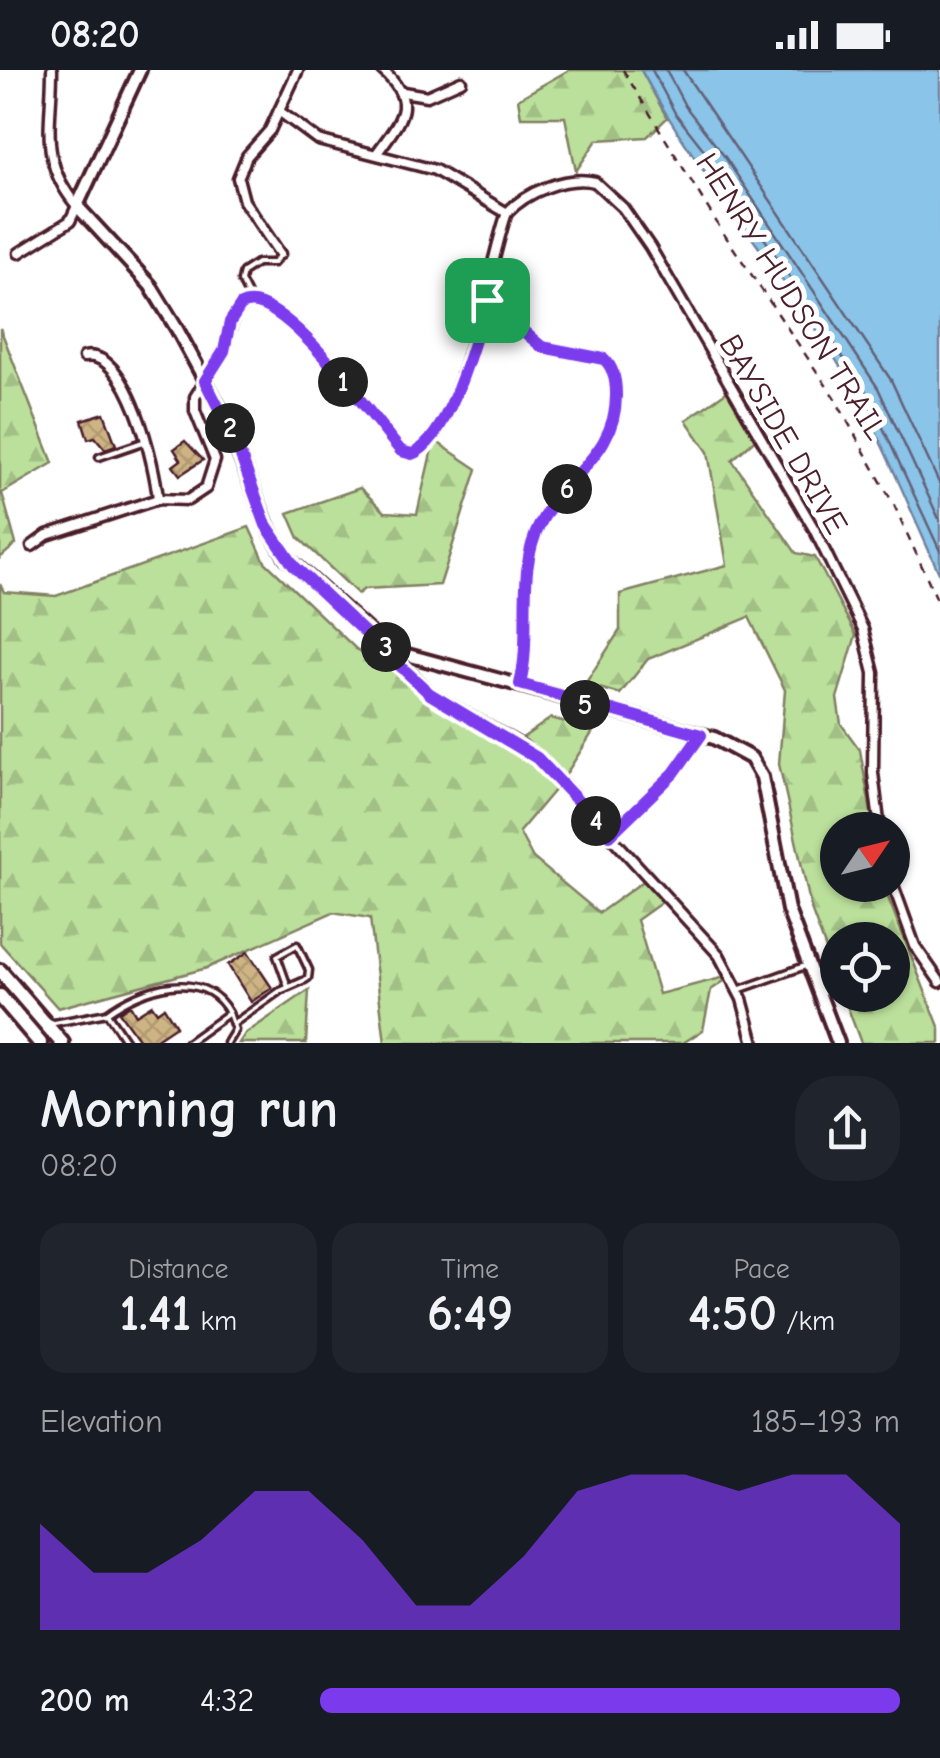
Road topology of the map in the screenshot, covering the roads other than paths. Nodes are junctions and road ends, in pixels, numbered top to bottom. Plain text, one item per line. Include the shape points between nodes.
1 (52, 70) edge
2 (140, 70) edge
3 (298, 70) edge
4 (382, 70) edge
5 (461, 80) dead end
6 (403, 92) junction
7 (280, 112) junction
8 (377, 154) junction
9 (77, 206) junction
10 (507, 213) junction
11 (19, 253) dead end
12 (280, 254) joint
13 (487, 300) junction
14 (251, 301) junction
15 (84, 356) dead end
16 (205, 381) junction
17 (143, 442) junction
18 (98, 458) dead end
19 (158, 499) junction
20 (32, 546) dead end
21 (389, 650) junction
22 (520, 684) junction
23 (701, 735) junction
24 (878, 812) edge
25 (610, 835) junction
26 (899, 902) edge
27 (808, 964) junction
28 (0, 971) edge
29 (940, 982) edge
30 (288, 987) junction
31 (738, 990) junction
32 (0, 996) edge
33 (107, 1013) junction
34 (229, 1013) junction
35 (48, 1024) junction
36 (233, 1024) junction
37 (39, 1042) edge
38 (62, 1043) edge
39 (127, 1043) edge
40 (187, 1043) edge
41 (227, 1043) edge
42 (754, 1043) edge
43 (838, 1043) edge

1 - 9 street via 50,162
2 - 9 street
3 - 7 street
4 - 6 street
5 - 6 street via 427,96
6 - 8 street via 398,125
7 - 8 street via 318,140
7 - 12 street via 238,178 244,201
8 - 10 street via 435,170
9 - 11 street via 70,221
9 - 16 street via 150,285
10 - 13 street
10 - 24 street, BAYSIDE DRIVE via 531,196 584,179 606,189 650,247 814,529 863,629 874,674
12 - 14 lane via 274,263 257,262 243,272
13 - 14 street via 448,409 427,445 412,454 401,451 291,322
13 - 22 street via 542,347 604,359 616,389 604,446 534,536
14 - 16 street via 234,314 224,351
15 - 17 street via 104,358 122,375
16 - 19 street via 194,403 213,452 213,476 197,496
16 - 21 street via 286,557
17 - 18 lane
17 - 19 street
19 - 20 street via 47,534
21 - 22 street
21 - 25 street via 430,694 537,758
22 - 23 street
23 - 25 lane via 674,773
23 - 27 street via 733,745 758,767 788,910
25 - 31 street via 710,944
26 - 29 street via 915,946
27 - 31 lane
27 - 43 street
28 - 35 highway
30 - 30 lane via 310,975 299,946 277,956
30 - 36 lane
31 - 42 street
32 - 37 highway
33 - 34 lane via 130,996 175,985 220,998
33 - 35 lane
33 - 39 lane
34 - 36 lane
34 - 40 lane
35 - 38 highway
36 - 41 lane

